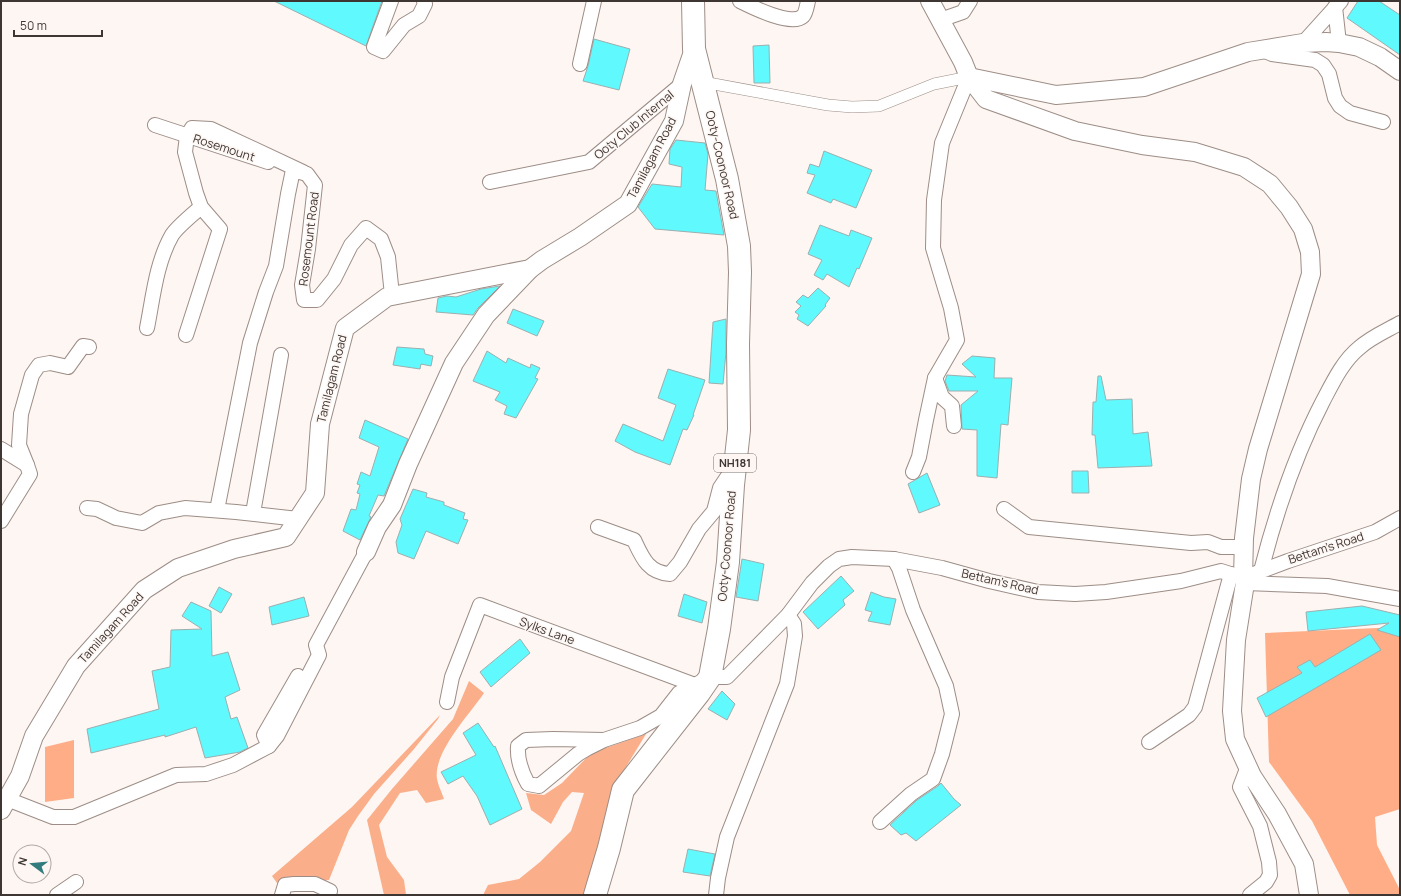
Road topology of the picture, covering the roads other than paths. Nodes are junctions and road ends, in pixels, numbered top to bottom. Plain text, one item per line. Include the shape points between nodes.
1 (391, 1) edge
2 (424, 1) edge
3 (594, 1) edge
4 (693, 1) edge
5 (740, 1) edge
6 (808, 1) edge
7 (930, 1) edge
8 (970, 1) edge
9 (1338, 4) edge
10 (940, 20) junction
11 (1303, 43) junction
12 (1339, 43) junction
13 (1263, 50) junction
14 (580, 64) dead end
15 (1400, 71) edge
16 (969, 77) junction
17 (692, 83) junction
18 (1382, 122) dead end
19 (155, 125) dead end
20 (187, 136) junction
21 (293, 170) junction
22 (307, 174) junction
23 (490, 182) dead end
24 (201, 207) junction
25 (530, 269) junction
26 (392, 295) junction
27 (1400, 323) edge
28 (147, 328) dead end
29 (186, 335) dead end
30 (88, 347) dead end
31 (281, 355) dead end
32 (935, 378) junction
33 (954, 426) dead end
34 (1, 449) edge
35 (735, 464) junction
36 (27, 465) junction
37 (913, 472) dead end
38 (87, 508) dead end
39 (1004, 509) dead end
40 (217, 510) junction
41 (253, 514) junction
42 (1400, 518) edge
43 (298, 519) junction
44 (1, 521) edge
45 (598, 527) dead end
46 (1244, 548) junction
47 (366, 552) joint
48 (894, 558) junction
49 (1261, 571) junction
50 (1239, 578) junction
51 (1400, 599) edge
52 (788, 615) junction
53 (702, 681) junction
54 (447, 702) dead end
55 (604, 740) junction
56 (1149, 742) dead end
57 (1248, 766) junction
58 (4, 805) edge
59 (880, 822) dead end
60 (76, 882) dead end
61 (330, 891) dead end
62 (713, 894) edge
63 (57, 895) edge
64 (282, 895) edge
65 (595, 895) edge
66 (1250, 895) edge
67 (1309, 895) edge

1 - 2 street via 374,47 383,51 404,25 419,16
3 - 14 street
4 - 17 highway, Ooty-Coonoor Road / NH181
5 - 6 street via 779,18 798,19 804,15
7 - 10 street
8 - 10 street via 963,12
9 - 11 street
9 - 12 street
10 - 16 street
11 - 12 street
11 - 13 street
12 - 15 street via 1359,47
13 - 16 street via 1248,52 1144,86 1056,95
13 - 18 street via 1272,54 1315,60 1323,64 1340,106 1350,112
16 - 17 street via 934,84 879,106 852,107
16 - 32 street via 942,143 934,200 933,248 951,308 957,340
16 - 46 street via 986,99 1075,131 1142,145 1195,152 1244,168 1270,184 1303,229 1310,252 1310,274 1258,449 1251,479
17 - 23 street, Ooty Club Internal via 589,162
17 - 25 street, Tamilagam Road via 628,204
17 - 35 highway, Ooty-Coonoor Road / NH181 via 727,179 739,246 739,430
19 - 20 street, Rosemount
20 - 21 street, Rosemount
20 - 22 street via 192,128 211,129
20 - 24 street via 185,152
21 - 22 street, Rosemount Road
21 - 40 street via 276,266 250,343
22 - 26 street, Rosemount Road via 315,185 302,285 304,300 317,300 334,279 351,245 366,228 381,239 388,256
24 - 28 street via 172,234 163,254
24 - 29 street via 220,229
25 - 26 street, Tamilagam Road
25 - 47 street via 486,316 454,363 392,505
26 - 43 street, Tamilagam Road via 387,296 345,328 320,424 315,493
27 - 49 street via 1358,348 1344,364 1328,392 1307,432 1283,496
30 - 36 street via 83,346 68,367 50,363 39,365 32,375 21,414 19,445
31 - 41 street
32 - 33 street via 942,397 952,406
32 - 37 street via 919,457
34 - 36 street
35 - 45 street via 720,488 714,512 695,535 670,574 662,574 648,566 634,540
35 - 53 highway, Ooty-Coonoor Road / NH181 via 727,570 719,629
36 - 44 street via 30,474
38 - 40 street via 98,509 116,518 142,523 159,514 185,508
39 - 46 street via 1029,527 1191,543 1208,542 1221,547
40 - 41 street
41 - 43 street
42 - 49 street, Bettam's Road via 1375,532
43 - 58 street, Tamilagam Road via 286,537 234,549 178,568 144,590 76,666 34,736 20,776
46 - 50 street
47 - 58 street via 316,645 319,655 277,736 269,746 233,765 206,774 176,774 74,816 54,817
48 - 50 street, Bettam's Road via 1038,592 1106,592 1181,581 1221,571
48 - 52 street, Bettam's Road via 852,557 839,560 812,583
48 - 59 street via 946,686 952,714 933,779 911,794
49 - 50 street, Bettam's Road
50 - 51 street via 1327,586
50 - 56 street via 1195,707 1189,715
50 - 57 street via 1232,711 1235,739
52 - 53 street, Bettam's Road via 727,677
52 - 62 street via 794,624 795,636 787,684 727,838
53 - 54 street, Sylks Lane via 480,605 452,677
53 - 55 street via 679,693 661,716 640,728
53 - 65 highway, Ooty-Coonoor Road / NH181 via 699,693 623,790
55 - 55 street via 578,754 540,786 528,784 523,775 518,746 526,740
57 - 66 street via 1240,787 1260,826 1270,875 1266,882
57 - 67 street via 1304,864
60 - 63 street
61 - 64 street via 315,884 294,884 286,885

